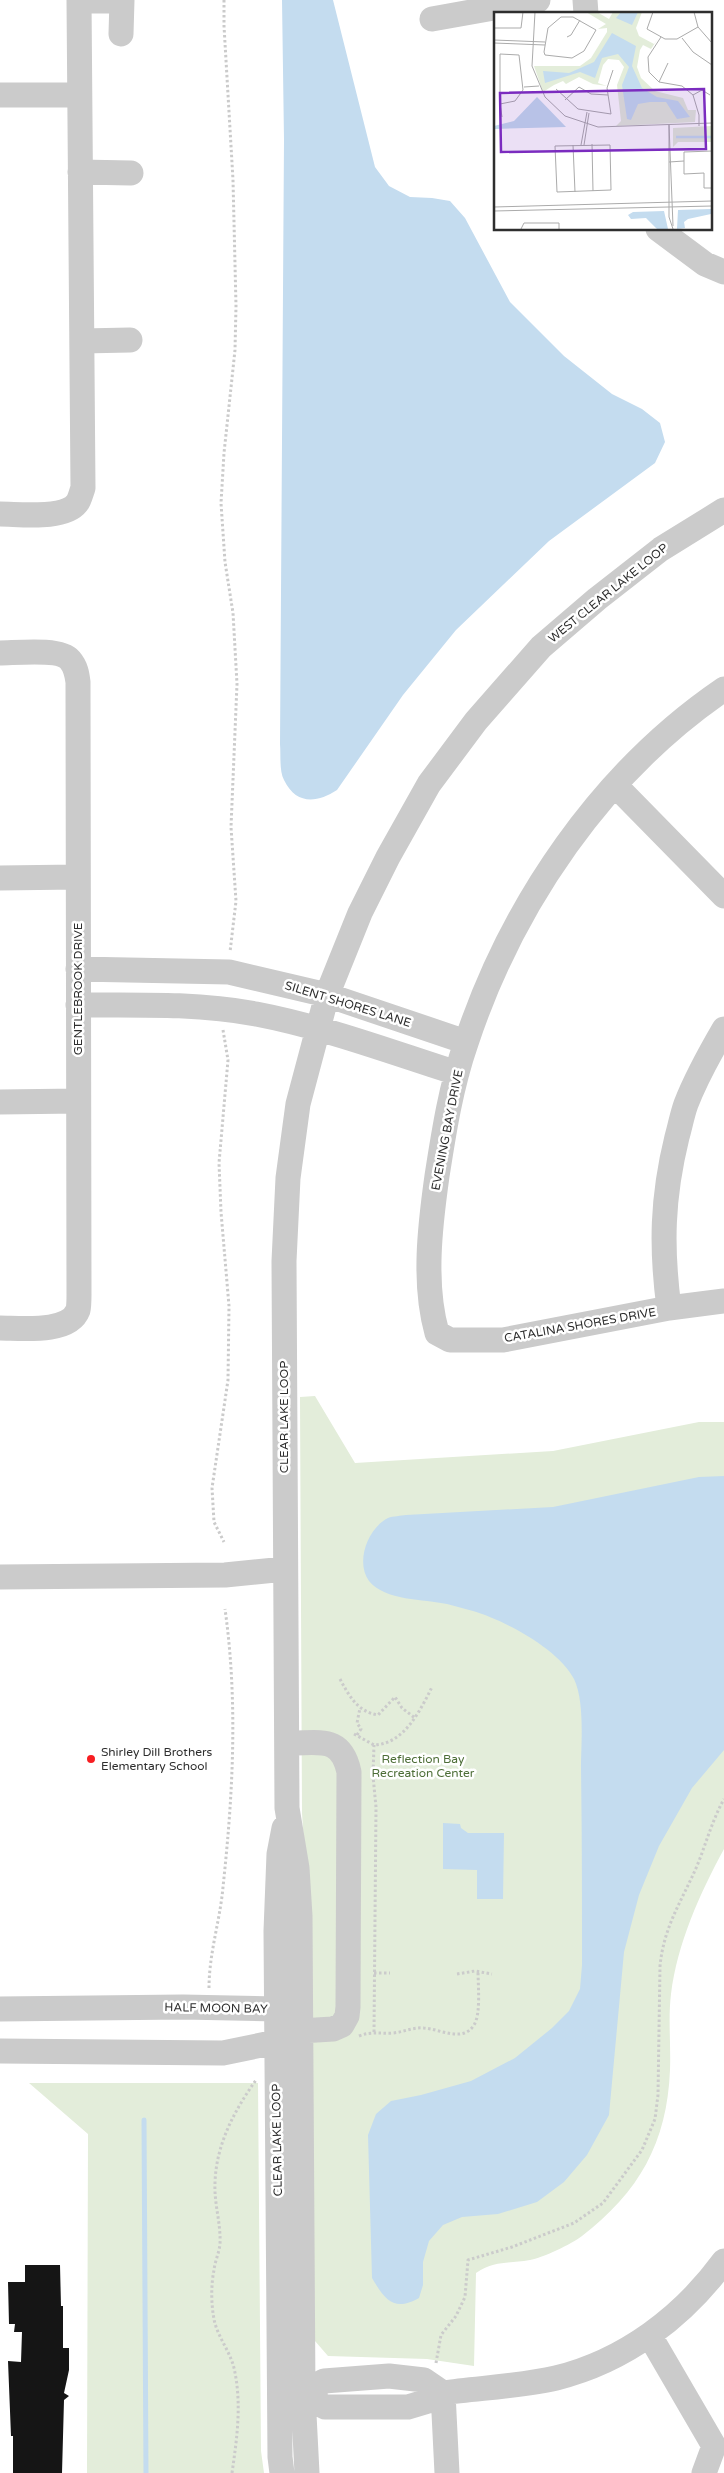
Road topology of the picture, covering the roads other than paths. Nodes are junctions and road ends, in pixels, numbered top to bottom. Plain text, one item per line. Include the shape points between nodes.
1 (538, 0) edge
2 (79, 1) edge
3 (122, 1) edge
4 (432, 19) dead end
5 (121, 34) dead end
6 (0, 95) edge
7 (80, 95) junction
8 (80, 172) junction
9 (131, 173) dead end
10 (659, 230) edge
11 (724, 272) edge
12 (130, 340) dead end
13 (82, 341) junction
14 (724, 510) edge
15 (0, 514) edge
16 (0, 653) edge
17 (724, 689) edge
18 (615, 786) junction
19 (77, 877) junction
20 (0, 878) edge
21 (724, 896) edge
22 (78, 969) junction
23 (327, 995) junction
24 (78, 1005) junction
25 (317, 1029) junction
26 (724, 1029) edge
27 (466, 1042) junction
28 (456, 1073) junction
29 (78, 1101) junction
30 (0, 1102) edge
31 (724, 1301) edge
32 (669, 1308) junction
33 (0, 1328) edge
34 (437, 1333) joint
35 (285, 1569) junction
36 (0, 1577) edge
37 (286, 1743) junction
38 (288, 1808) junction
39 (0, 2008) edge
40 (276, 2009) junction
41 (300, 2031) junction
42 (276, 2042) junction
43 (0, 2051) edge
44 (724, 2261) edge
45 (650, 2336) junction
46 (443, 2392) junction
47 (291, 2395) junction
48 (282, 2473) edge
49 (307, 2473) edge
50 (447, 2473) edge
51 (704, 2473) edge

1 - 4 street
2 - 3 street
2 - 7 street
3 - 5 street
6 - 7 street
7 - 8 street
8 - 9 street
8 - 13 street
10 - 11 street via 705,264
12 - 13 street
13 - 15 street via 82,488 78,502 60,514
14 - 23 street, WEST CLEAR LAKE LOOP via 661,549 597,599 541,647 476,721 429,784 388,857 360,912
16 - 19 street, GENTLEBROOK DRIVE via 56,653 69,658 76,669
17 - 18 street, EVENING BAY DRIVE via 663,736
18 - 21 street
18 - 27 street, EVENING BAY DRIVE via 542,882 491,978
19 - 20 street
19 - 22 street, GENTLEBROOK DRIVE
22 - 23 street, SILENT SHORES LANE via 229,972
22 - 24 street, GENTLEBROOK DRIVE
23 - 25 street, WEST CLEAR LAKE LOOP
23 - 27 street, SILENT SHORES LANE
24 - 25 street via 161,1004 246,1013
24 - 29 street, GENTLEBROOK DRIVE
25 - 28 street
25 - 35 street, CLEAR LAKE LOOP via 298,1104 288,1178 284,1261
26 - 32 street via 685,1105 671,1162 663,1223 663,1259
27 - 28 street, EVENING BAY DRIVE
28 - 34 street, EVENING BAY DRIVE via 433,1202 430,1262 432,1315
29 - 30 street
29 - 33 street, GENTLEBROOK DRIVE via 78,1310 71,1320 52,1328
31 - 32 street, CATALINA SHORES DRIVE
32 - 34 street, CATALINA SHORES DRIVE via 504,1340 450,1340
35 - 36 street via 217,1575
35 - 37 street, CLEAR LAKE LOOP
37 - 38 street, CLEAR LAKE LOOP
37 - 41 street via 338,1746 346,1757 349,1772 347,2016 342,2025 333,2029
38 - 40 street, CLEAR LAKE LOOP via 278,1854
38 - 41 street, CLEAR LAKE LOOP via 297,1868
39 - 40 street, HALF MOON BAY
40 - 41 street, HALF MOON BAY
40 - 42 street, CLEAR LAKE LOOP
41 - 42 street
41 - 47 street, CLEAR LAKE LOOP
42 - 43 street via 222,2053
42 - 47 street, CLEAR LAKE LOOP
44 - 45 street via 705,2287
45 - 46 street via 608,2360 556,2378
45 - 51 street via 714,2446
46 - 47 street via 408,2407 325,2407
46 - 50 street
47 - 48 street, CLEAR LAKE LOOP
47 - 49 street, CLEAR LAKE LOOP

